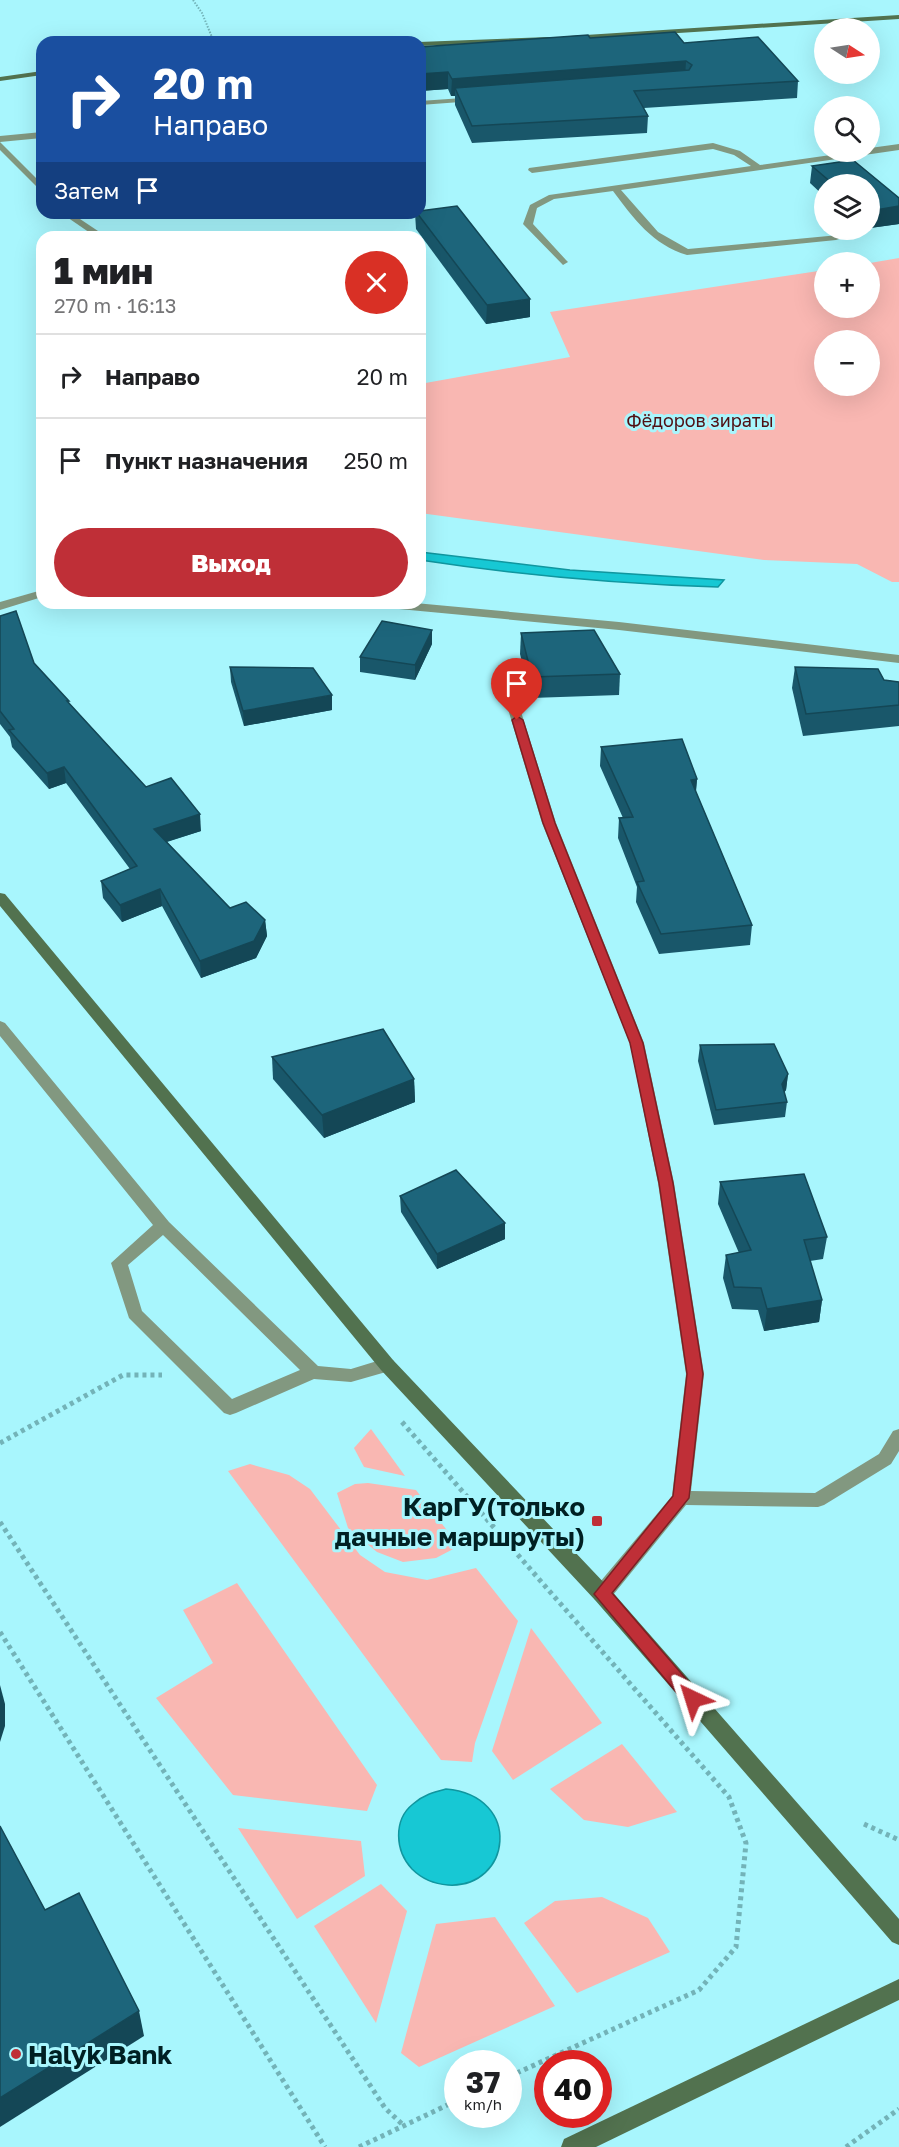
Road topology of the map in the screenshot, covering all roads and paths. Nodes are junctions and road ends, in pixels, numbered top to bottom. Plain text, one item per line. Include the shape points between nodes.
1 (193, 0) edge
2 (899, 17) edge
3 (212, 36) edge
4 (563, 38) edge
5 (552, 39) edge
6 (426, 44) edge
7 (36, 74) edge
8 (0, 79) edge
9 (489, 98) edge
10 (426, 103) edge
11 (36, 136) edge
12 (0, 139) edge
13 (0, 145) edge
14 (899, 147) edge
15 (880, 149) edge
16 (814, 159) edge
17 (758, 167) junction
18 (532, 170) dead end
19 (36, 183) edge
20 (614, 187) junction
21 (74, 219) edge
22 (93, 231) edge
23 (814, 239) edge
24 (563, 262) dead end
25 (36, 595) edge
26 (0, 606) edge
27 (426, 608) edge
28 (899, 659) edge
29 (511, 699) dead end
30 (0, 897) edge
31 (0, 1026) edge
32 (163, 1226) junction
33 (387, 1365) junction
34 (313, 1372) junction
35 (195, 1374) junction
36 (401, 1421) dead end
37 (899, 1436) edge
38 (0, 1443) edge
39 (681, 1498) junction
40 (0, 1522) edge
41 (602, 1594) junction
42 (0, 1632) edge
43 (864, 1824) dead end
44 (899, 1840) edge
45 (899, 1935) edge
46 (899, 1989) edge
47 (522, 2071) edge
48 (444, 2106) edge
49 (899, 2109) edge
50 (404, 2125) junction
51 (325, 2147) edge
52 (359, 2147) edge
53 (572, 2147) edge
54 (846, 2147) edge

1 - 3 path
2 - 4 street
5 - 6 street
7 - 8 street
9 - 10 street
11 - 12 street
13 - 19 street
14 - 15 street
16 - 17 street
17 - 18 street via 746,156 713,146
17 - 20 street
20 - 23 street via 642,223 668,245 687,252
20 - 24 street via 552,198 532,207 528,224
21 - 22 street
25 - 26 street
27 - 28 street
29 - 39 street via 549,823 637,1043 666,1183 695,1374
30 - 33 street
31 - 32 street
32 - 34 street
32 - 35 street via 119,1263 135,1314
33 - 34 street via 362,1376 336,1377
33 - 41 street
34 - 35 street via 230,1408
35 - 38 path via 123,1375
36 - 47 path via 729,1797 746,1843 736,1947 699,1990
37 - 39 street via 885,1459 818,1500
39 - 41 street
40 - 50 path via 385,2108
41 - 45 street
42 - 51 path
43 - 44 path
46 - 53 street
48 - 50 path
49 - 54 path
50 - 52 path

